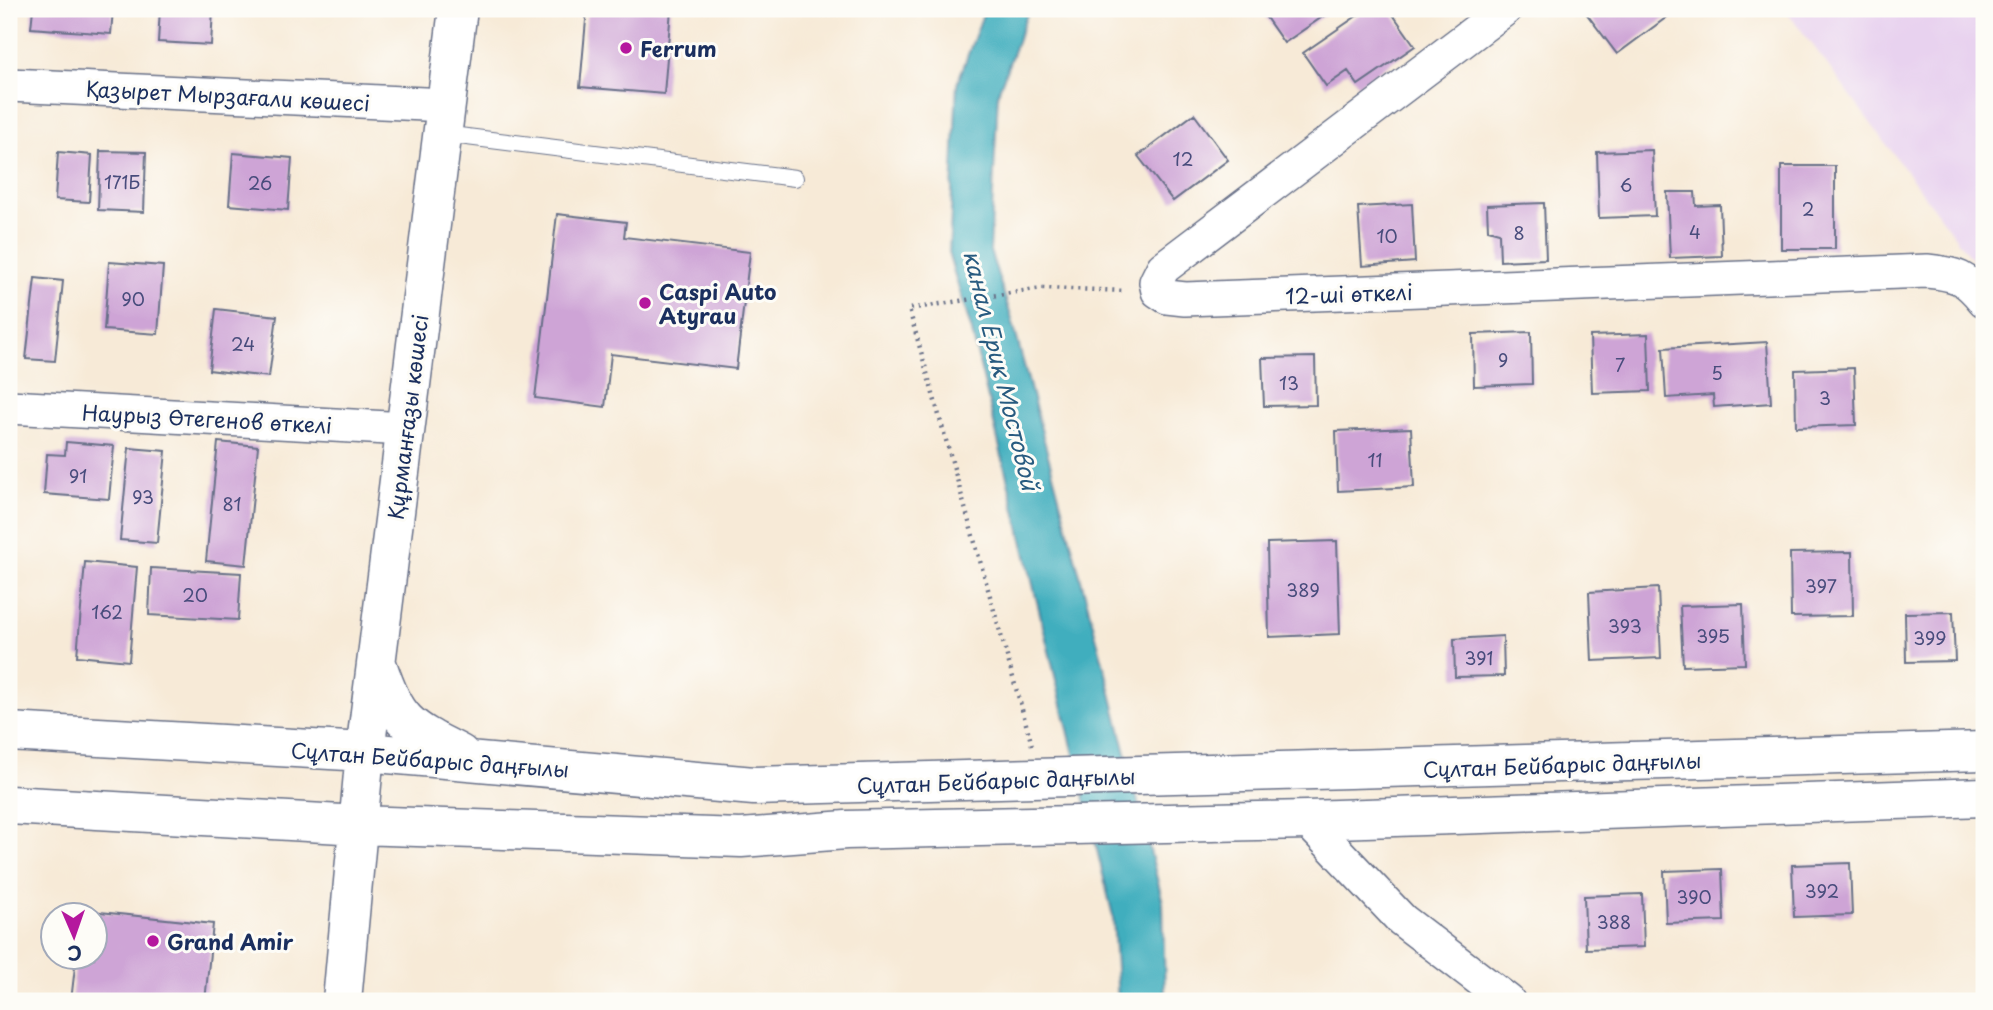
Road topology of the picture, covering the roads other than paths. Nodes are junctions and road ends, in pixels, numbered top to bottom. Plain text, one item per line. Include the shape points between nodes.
1 (458, 9) edge
2 (1505, 9) edge
3 (9, 85) edge
4 (444, 120) junction
5 (795, 178) dead end
6 (1984, 300) edge
7 (9, 407) edge
8 (406, 429) junction
9 (377, 662) junction
10 (9, 732) edge
11 (282, 748) junction
12 (1984, 751) edge
13 (365, 752) junction
14 (474, 761) junction
15 (1984, 797) edge
16 (9, 805) edge
17 (1307, 820) junction
18 (295, 821) junction
19 (359, 825) junction
20 (455, 828) junction
21 (351, 905) junction
22 (342, 1001) edge
23 (1508, 1001) edge

1 - 4 main road, Құрманғазы көшесі
2 - 6 street, 12-ші өткелі via 1163,268 1156,282 1158,291 1185,299 1927,271 1954,274 1973,285
3 - 4 street, Қазырет Мырзағали көшесі
4 - 5 lane
4 - 8 main road, Құрманғазы көшесі
7 - 8 street, Наурыз Өтегенов өткелі
8 - 9 main road, Құрманғазы көшесі
9 - 11 main road via 348,721 324,736
9 - 13 main road, Құрманғазы көшесі
9 - 14 main road via 387,694 403,721
10 - 11 main road, Сұлтан Бейбарыс даңғылы
11 - 13 main road, Сұлтан Бейбарыс даңғылы
12 - 14 main road, Сұлтан Бейбарыс даңғылы via 754,786
13 - 14 main road, Сұлтан Бейбарыс даңғылы
13 - 19 main road, Құрманғазы көшесі
15 - 17 main road
16 - 18 main road
17 - 20 main road via 846,830 741,838
17 - 23 street via 1402,919
18 - 19 main road
18 - 21 main road via 334,851 344,871
19 - 20 main road
19 - 21 main road, Құрманғазы көшесі
20 - 21 main road via 391,850 371,867
21 - 22 main road, Құрманғазы көшесі

